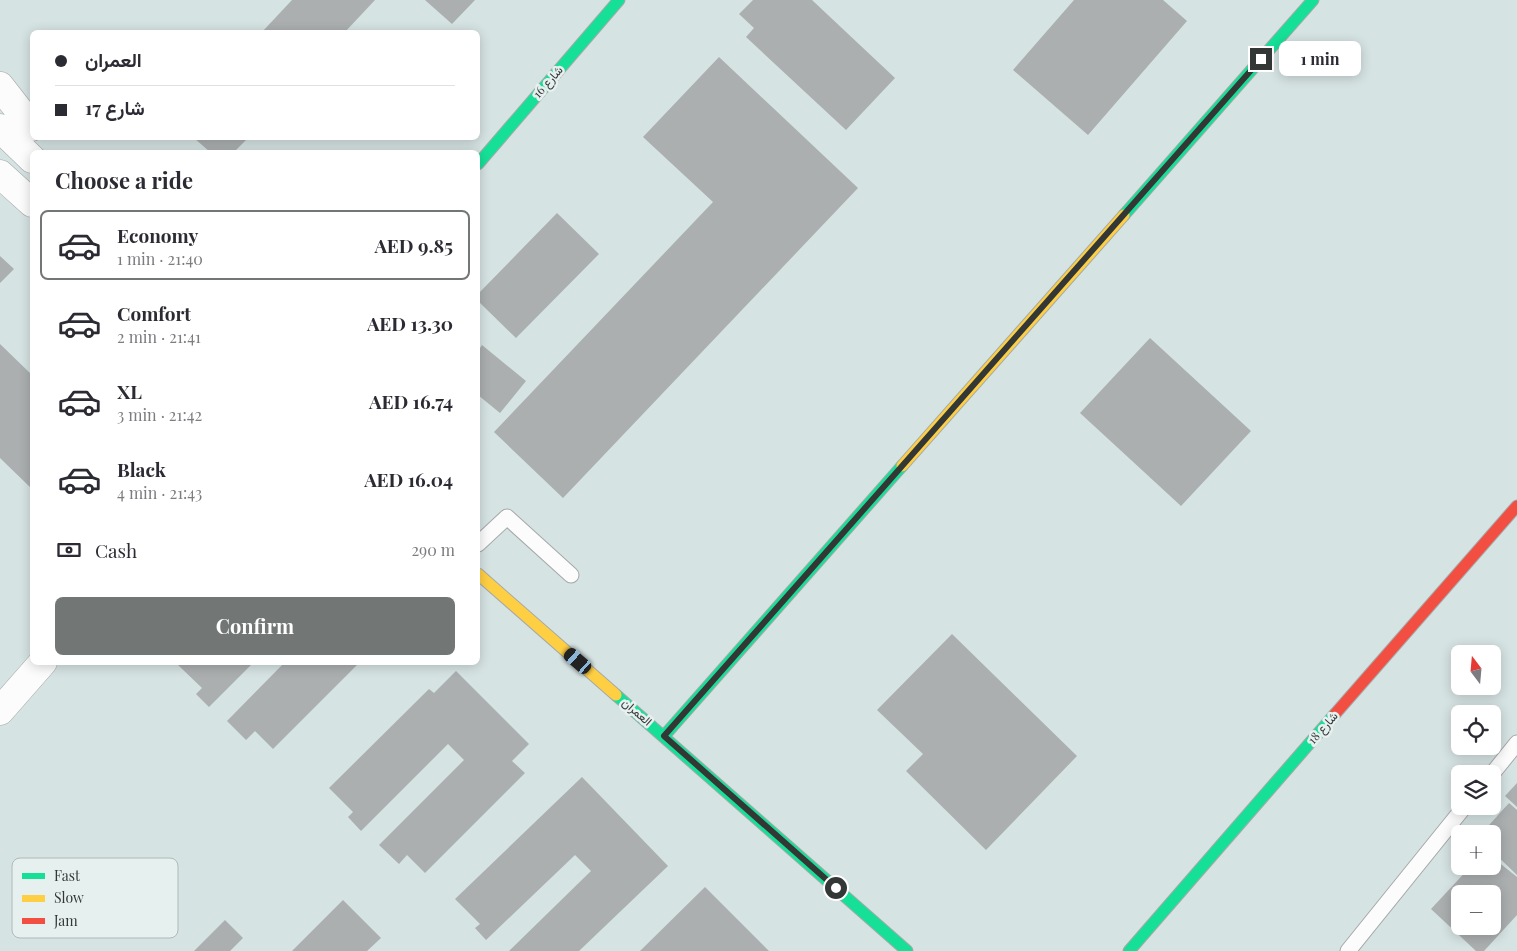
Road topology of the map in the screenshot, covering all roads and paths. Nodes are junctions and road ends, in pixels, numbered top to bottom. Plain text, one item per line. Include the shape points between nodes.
1 (619, 0) edge
2 (1312, 0) edge
3 (0, 86) edge
4 (30, 124) edge
5 (0, 128) edge
6 (30, 157) edge
7 (480, 162) edge
8 (0, 174) edge
9 (0, 192) edge
10 (30, 201) edge
11 (30, 207) edge
12 (1517, 506) edge
13 (480, 542) edge
14 (571, 575) dead end
15 (480, 576) edge
16 (40, 665) edge
17 (0, 711) edge
18 (664, 736) junction
19 (1517, 743) edge
20 (1499, 765) edge
21 (1458, 815) edge
22 (907, 951) edge
23 (1129, 951) edge
24 (1348, 951) edge

1 - 7 street, شارع 16
2 - 18 street
3 - 4 street
5 - 6 street
8 - 10 street
9 - 11 street
12 - 23 street, شارع 18
13 - 14 lane via 506,517
15 - 18 street, العمران
16 - 17 street
18 - 22 street, العمران
19 - 20 lane
21 - 24 lane

